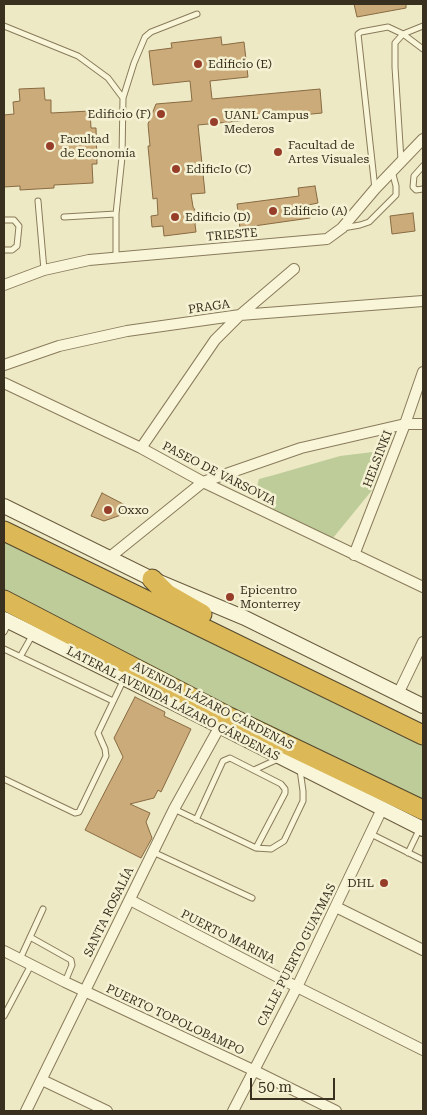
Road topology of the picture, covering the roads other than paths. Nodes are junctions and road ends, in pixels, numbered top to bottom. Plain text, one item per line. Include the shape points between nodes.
1 (197, 14) dead end
2 (4, 26) edge
3 (423, 26) edge
4 (403, 34) junction
5 (423, 48) edge
6 (123, 98) junction
7 (421, 144) edge
8 (401, 160) junction
9 (423, 166) edge
10 (392, 170) junction
11 (375, 189) junction
12 (423, 189) edge
13 (38, 201) dead end
14 (116, 214) junction
15 (64, 217) dead end
16 (4, 220) edge
17 (342, 228) junction
18 (4, 250) edge
19 (116, 257) junction
20 (294, 269) dead end
21 (44, 270) junction
22 (4, 285) edge
23 (423, 301) edge
24 (240, 315) junction
25 (4, 365) edge
26 (423, 372) edge
27 (4, 383) edge
28 (405, 424) junction
29 (423, 424) edge
30 (140, 448) junction
31 (204, 482) junction
32 (4, 506) edge
33 (4, 531) edge
34 (354, 554) junction
35 (110, 557) junction
36 (152, 579) junction
37 (423, 587) edge
38 (4, 600) edge
39 (6, 624) edge
40 (32, 634) junction
41 (222, 636) junction
42 (423, 642) edge
43 (4, 649) edge
44 (20, 657) junction
45 (125, 678) junction
46 (398, 694) junction
47 (113, 702) junction
48 (423, 706) edge
49 (213, 723) junction
50 (423, 735) edge
51 (281, 758) junction
52 (299, 766) junction
53 (254, 770) junction
54 (4, 779) edge
55 (360, 779) junction
56 (174, 809) junction
57 (382, 809) junction
58 (196, 820) junction
59 (422, 822) edge
60 (370, 834) junction
61 (256, 848) junction
62 (153, 852) junction
63 (408, 853) junction
64 (423, 860) edge
65 (252, 898) dead end
66 (130, 900) junction
67 (336, 907) junction
68 (43, 909) dead end
69 (30, 937) junction
70 (423, 950) edge
71 (4, 951) edge
72 (20, 960) junction
73 (31, 966) junction
74 (65, 982) junction
75 (297, 987) junction
76 (84, 991) junction
77 (4, 1016) edge
78 (423, 1050) edge
79 (253, 1070) junction
80 (42, 1080) junction
81 (26, 1111) edge
82 (107, 1111) edge
83 (233, 1111) edge
84 (336, 1111) edge

1 - 6 lane via 144,37
2 - 6 lane via 78,56 108,78
3 - 4 lane
4 - 5 lane
4 - 8 lane via 395,43 394,52
4 - 11 lane via 386,27 358,35
6 - 14 lane via 122,157
7 - 8 street, TRIESTE
8 - 10 street, TRIESTE
9 - 12 lane via 414,176 413,187
10 - 11 street, TRIESTE
10 - 17 lane via 396,195 369,222
11 - 17 street, TRIESTE
13 - 21 lane
14 - 15 lane
14 - 19 lane
16 - 18 lane via 14,220 19,226 17,246
17 - 19 street, TRIESTE via 327,239
19 - 21 street, TRIESTE
20 - 24 street
21 - 22 street, TRIESTE
23 - 24 street, PRAGA
24 - 25 street, PRAGA via 127,331 59,346
24 - 30 street via 215,340
26 - 28 street, HELSINKI
27 - 30 street, PASEO DE VARSOVIA
28 - 29 street
28 - 31 street via 302,448
28 - 34 street, HELSINKI
30 - 31 street, PASEO DE VARSOVIA
31 - 34 street, PASEO DE VARSOVIA
31 - 35 street
32 - 35 main road
33 - 41 highway
34 - 37 street, PASEO DE VARSOVIA
35 - 36 main road
36 - 41 highway via 167,594 212,620
36 - 46 main road via 245,618
38 - 55 highway, AVENIDA LÁZARO CÁRDENAS via 229,717
39 - 40 main road, LATERAL AVENIDA LÁZARO CÁRDENAS
40 - 44 lane
40 - 45 main road, LATERAL AVENIDA LÁZARO CÁRDENAS
41 - 50 highway
42 - 46 street
43 - 44 lane
44 - 47 lane
45 - 47 lane
45 - 49 main road, LATERAL AVENIDA LÁZARO CÁRDENAS
46 - 48 main road
47 - 54 lane via 98,733 106,756 79,812 75,813
49 - 51 main road, LATERAL AVENIDA LÁZARO CÁRDENAS
49 - 55 highway via 240,732 332,776
49 - 56 street, SANTA ROSALÍA
51 - 52 main road, LATERAL AVENIDA LÁZARO CÁRDENAS
51 - 53 lane
52 - 57 main road, LATERAL AVENIDA LÁZARO CÁRDENAS
52 - 61 lane via 303,801 284,841 271,849
53 - 58 lane via 226,759
53 - 61 lane via 285,789
55 - 59 highway, AVENIDA LÁZARO CÁRDENAS
56 - 58 lane
56 - 62 street, SANTA ROSALÍA
57 - 59 main road, LATERAL AVENIDA LÁZARO CÁRDENAS
57 - 60 street, CALLE PUERTO GUAYMAS
58 - 61 lane
59 - 63 lane
60 - 63 lane
60 - 67 street, CALLE PUERTO GUAYMAS
62 - 65 lane
62 - 66 street, SANTA ROSALÍA
63 - 64 lane
66 - 75 street, PUERTO MARINA
66 - 76 street, SANTA ROSALÍA
67 - 70 street
67 - 75 street, CALLE PUERTO GUAYMAS
68 - 69 lane
69 - 72 lane
69 - 74 lane via 71,960
71 - 72 street, PUERTO TOPOLOBAMPO
72 - 73 street, PUERTO TOPOLOBAMPO
73 - 74 street, PUERTO TOPOLOBAMPO
73 - 77 lane
74 - 76 street, PUERTO TOPOLOBAMPO
75 - 78 street, PUERTO MARINA
75 - 79 street, CALLE PUERTO GUAYMAS
76 - 79 street, PUERTO TOPOLOBAMPO
76 - 80 street, SANTA ROSALÍA
79 - 83 street, CALLE PUERTO GUAYMAS
79 - 84 street, PUERTO TOPOLOBAMPO
80 - 81 street, SANTA ROSALÍA
80 - 82 street

